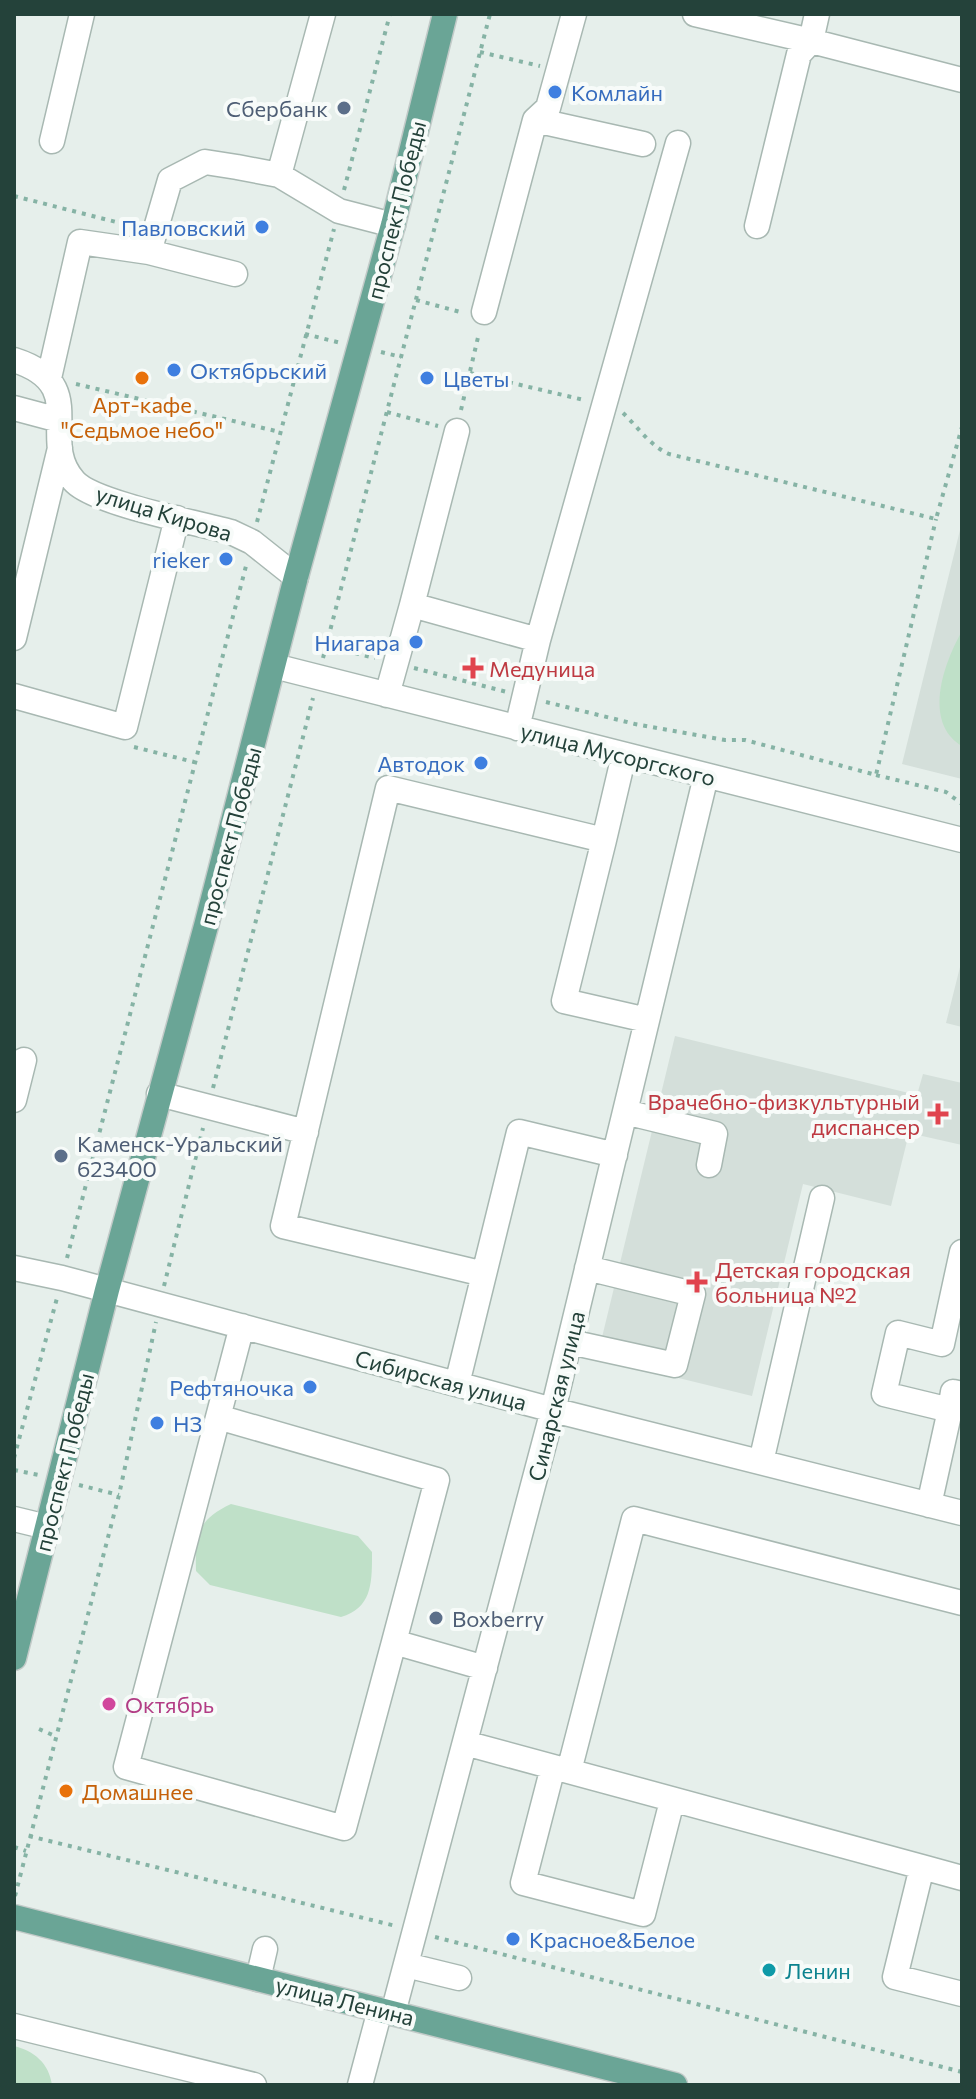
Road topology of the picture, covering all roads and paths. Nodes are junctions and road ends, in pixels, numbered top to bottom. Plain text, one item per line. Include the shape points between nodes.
1 (82, 14) edge
2 (323, 14) edge
3 (390, 14) edge
4 (445, 14) edge
5 (490, 14) edge
6 (574, 14) edge
7 (695, 14) edge
8 (817, 14) edge
9 (811, 41) junction
10 (480, 52) junction
11 (558, 70) junction
12 (962, 80) edge
13 (535, 120) junction
14 (52, 141) dead end
15 (678, 143) dead end
16 (643, 144) dead end
17 (279, 175) junction
18 (14, 196) edge
19 (339, 211) junction
20 (393, 225) junction
21 (757, 226) dead end
22 (151, 242) junction
23 (235, 274) dead end
24 (416, 300) junction
25 (484, 315) junction
26 (14, 360) edge
27 (470, 373) junction
28 (49, 378) junction
29 (604, 405) junction
30 (14, 408) edge
31 (387, 412) junction
32 (59, 420) junction
33 (962, 427) edge
34 (457, 431) junction
35 (280, 432) junction
36 (60, 448) junction
37 (177, 518) junction
38 (936, 519) junction
39 (252, 542) junction
40 (296, 577) junction
41 (412, 605) junction
42 (14, 638) edge
43 (538, 640) junction
44 (326, 646) junction
45 (396, 663) junction
46 (274, 666) junction
47 (318, 678) junction
48 (387, 695) junction
49 (14, 696) edge
50 (524, 696) junction
51 (517, 728) junction
52 (624, 755) junction
53 (876, 775) junction
54 (706, 776) junction
55 (962, 804) edge
56 (604, 840) junction
57 (962, 840) edge
58 (647, 1020) junction
59 (14, 1065) edge
60 (159, 1094) junction
61 (14, 1100) edge
62 (209, 1106) junction
63 (625, 1112) junction
64 (306, 1132) junction
65 (615, 1155) junction
66 (709, 1165) dead end
67 (822, 1198) dead end
68 (962, 1252) edge
69 (14, 1268) edge
70 (587, 1268) junction
71 (484, 1274) junction
72 (62, 1278) junction
73 (107, 1290) junction
74 (159, 1304) junction
75 (242, 1326) junction
76 (570, 1342) junction
77 (457, 1384) junction
78 (956, 1402) edge
79 (553, 1410) junction
80 (218, 1417) junction
81 (14, 1458) edge
82 (761, 1462) junction
83 (929, 1505) junction
84 (962, 1513) edge
85 (14, 1519) edge
86 (47, 1527) junction
87 (962, 1603) edge
88 (394, 1642) junction
89 (14, 1658) edge
90 (485, 1668) junction
91 (39, 1729) dead end
92 (56, 1737) junction
93 (465, 1743) junction
94 (561, 1769) junction
95 (672, 1801) junction
96 (29, 1836) junction
97 (14, 1847) edge
98 (26, 1851) junction
99 (922, 1867) junction
100 (962, 1878) edge
101 (14, 1901) edge
102 (14, 1917) edge
103 (413, 1931) junction
104 (265, 1949) dead end
105 (406, 1965) junction
106 (459, 1978) dead end
107 (258, 1979) junction
108 (962, 1994) edge
109 (387, 2011) junction
110 (14, 2026) edge
111 (962, 2072) edge
112 (254, 2085) edge
113 (360, 2085) edge
114 (675, 2085) edge

1 - 14 street
2 - 17 street
3 - 19 path
4 - 20 main road, проспект Победы
5 - 10 path
6 - 11 street
7 - 9 street
8 - 9 street
9 - 12 street
9 - 21 street via 799,54
10 - 11 path
10 - 24 path
11 - 13 street via 548,108
13 - 16 street
13 - 25 street
15 - 29 street
17 - 19 street
17 - 22 street via 205,162 170,180
18 - 22 path
19 - 20 street
19 - 35 path
20 - 40 main road, проспект Победы
22 - 23 street
22 - 28 street via 80,242
24 - 25 path
24 - 31 path
25 - 27 path
26 - 28 street
27 - 29 path
27 - 34 path
28 - 32 street, улица Кирова
28 - 35 path
29 - 38 path via 621,411 656,448 669,454
29 - 43 street
30 - 32 street
31 - 34 path
31 - 44 path
32 - 36 street, улица Кирова
33 - 38 path
34 - 41 street
35 - 39 path
36 - 37 street, улица Кирова via 74,481 98,497
36 - 42 street
37 - 39 street, улица Кирова
37 - 49 street via 125,727
38 - 53 path
39 - 40 street, улица Кирова
39 - 72 path
40 - 46 main road, проспект Победы
41 - 43 street
41 - 45 street
43 - 50 street
44 - 45 path
44 - 47 path
45 - 48 street
45 - 50 path
46 - 47 street, улица Мусоргского
46 - 60 main road, проспект Победы
47 - 48 street, улица Мусоргского
47 - 62 path
48 - 51 street, улица Мусоргского
50 - 51 street
50 - 53 path via 635,724 745,740
51 - 52 street, улица Мусоргского
52 - 54 street, улица Мусоргского
52 - 56 street
53 - 55 path via 946,792
54 - 57 street, улица Мусоргского
54 - 58 street, Синарская улица
56 - 58 street via 564,1001
56 - 64 street via 388,788
58 - 63 street, Синарская улица
59 - 61 street via 24,1060
60 - 62 street
60 - 73 main road, проспект Победы
62 - 64 street
62 - 74 path
63 - 65 street, Синарская улица
63 - 66 street via 715,1134
64 - 71 street via 283,1226
65 - 70 street, Синарская улица
65 - 71 street via 519,1132
67 - 82 street
68 - 78 street via 942,1344 898,1333 884,1394
69 - 72 street, Сибирская улица
70 - 76 street, Синарская улица
70 - 76 street via 693,1294 675,1365
71 - 77 street
72 - 73 street, Сибирская улица
72 - 81 path
73 - 74 street, Сибирская улица
73 - 86 main road, проспект Победы
74 - 75 street, Сибирская улица
74 - 92 path via 119,1495
75 - 77 street, Сибирская улица
75 - 80 street
76 - 79 street, Синарская улица
77 - 79 street, Сибирская улица
78 - 83 street
79 - 82 street, Сибирская улица
79 - 90 street, Синарская улица
80 - 88 street via 437,1480
80 - 88 street via 126,1767 344,1828
82 - 83 street, Сибирская улица
83 - 84 street, Сибирская улица
85 - 86 street
86 - 89 main road, проспект Победы
87 - 94 street via 634,1519
88 - 90 street
90 - 93 street, Синарская улица
91 - 92 path
92 - 96 path
93 - 94 street
93 - 103 street, Синарская улица
94 - 95 street
94 - 95 street via 523,1883 643,1914
95 - 99 street
96 - 98 path
96 - 103 path
97 - 98 path
98 - 101 path
99 - 100 street
99 - 108 street via 895,1977
102 - 107 main road, улица Ленина
103 - 105 street, Синарская улица
103 - 111 path
104 - 107 street
105 - 106 street
105 - 109 street, Синарская улица
107 - 109 main road, улица Ленина
109 - 113 street, Синарская улица
109 - 114 main road, улица Ленина
110 - 112 street

